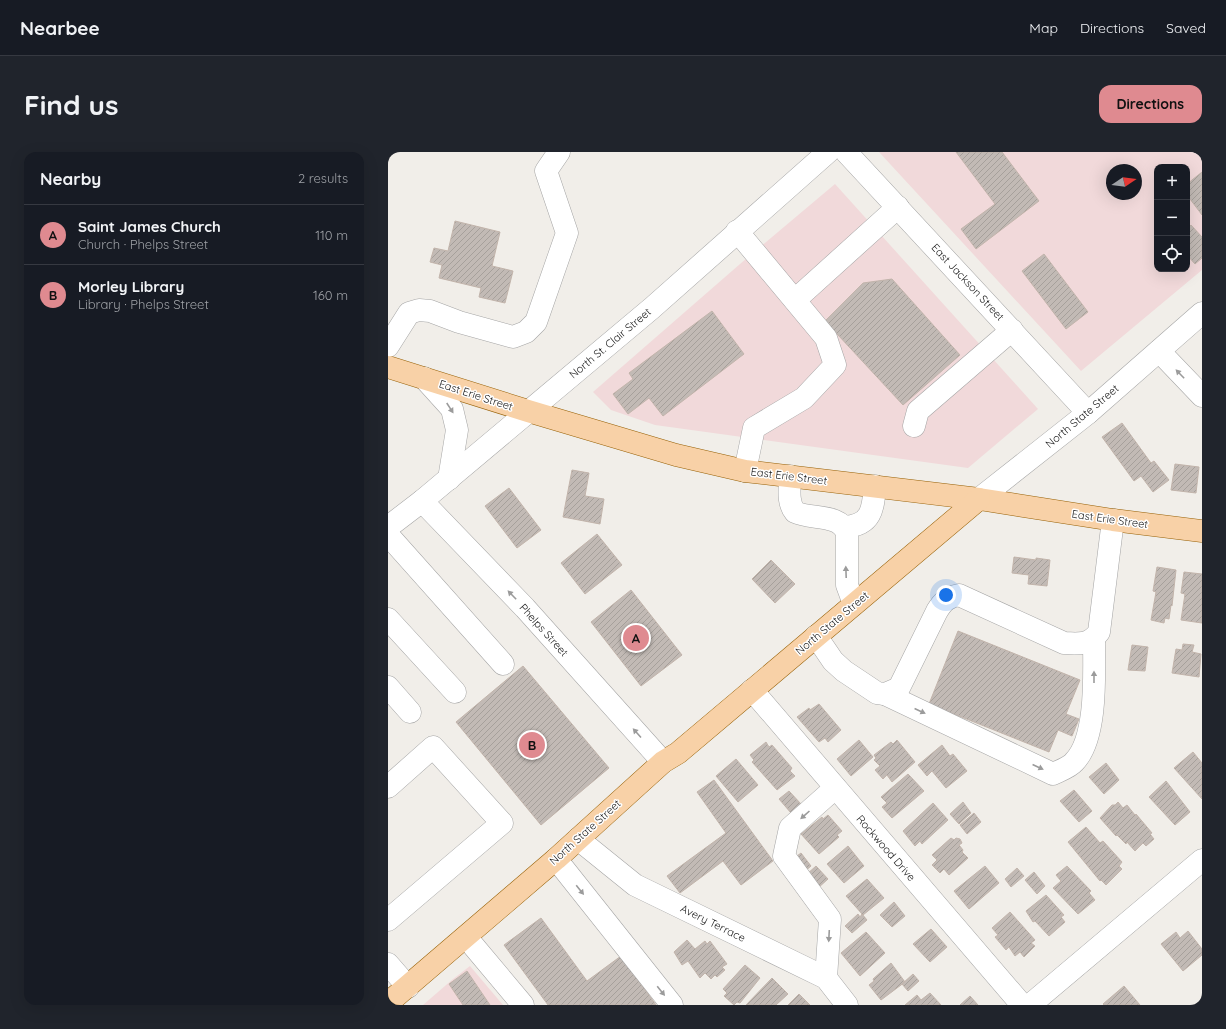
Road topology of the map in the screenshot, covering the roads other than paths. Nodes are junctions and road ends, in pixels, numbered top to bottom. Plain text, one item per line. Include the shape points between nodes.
1 (559, 152) edge
2 (828, 152) edge
3 (846, 152) edge
4 (898, 207) junction
5 (737, 231) junction
6 (795, 300) junction
7 (1202, 313) edge
8 (1012, 330) junction
9 (388, 346) edge
10 (1158, 351) junction
11 (388, 367) edge
12 (424, 378) junction
13 (1202, 396) edge
14 (528, 412) junction
15 (1088, 413) junction
16 (914, 426) dead end
17 (745, 470) junction
18 (790, 476) junction
19 (449, 479) junction
20 (875, 486) junction
21 (979, 499) junction
22 (422, 501) junction
23 (1113, 520) junction
24 (388, 527) edge
25 (1202, 531) edge
26 (846, 533) junction
27 (388, 535) edge
28 (854, 604) junction
29 (388, 619) edge
30 (816, 636) junction
31 (1094, 639) junction
32 (503, 664) dead end
33 (388, 687) edge
34 (752, 690) junction
35 (455, 692) dead end
36 (885, 694) junction
37 (410, 712) dead end
38 (662, 762) junction
39 (388, 787) edge
40 (834, 789) junction
41 (578, 839) junction
42 (556, 859) junction
43 (1202, 860) edge
44 (388, 920) edge
45 (466, 938) junction
46 (388, 964) edge
47 (826, 978) junction
48 (408, 986) junction
49 (388, 1003) edge
50 (523, 1005) edge
51 (672, 1005) edge
52 (847, 1005) edge
53 (1022, 1005) edge
54 (1030, 1005) edge

1 - 9 street via 546,172 567,233 536,322 526,332 514,337 430,311 419,310 409,313
2 - 5 street, North St. Clair Street
3 - 4 street, East Jackson Street
4 - 6 street
4 - 8 street, East Jackson Street
5 - 6 street
5 - 14 street, North St. Clair Street via 652,308
6 - 17 street via 826,338 835,365 804,398 754,428
7 - 10 street, North State Street
8 - 15 street, East Jackson Street
8 - 16 street via 918,411
13 -> 10 street
10 - 15 street, North State Street
11 - 12 main road, East Erie Street
12 - 14 main road, East Erie Street
12 -> 19 street via 452,409 457,430
14 - 17 main road, East Erie Street via 676,455
14 - 19 street, North St. Clair Street
15 - 21 street, North State Street
17 - 18 main road, East Erie Street
18 - 20 main road, East Erie Street
18 - 26 street via 791,507 795,512 838,522
19 - 22 street, North St. Clair Street
20 - 21 main road, East Erie Street
20 - 26 street via 873,507 869,516
21 - 23 main road, East Erie Street
21 - 28 main road, North State Street
22 - 24 street, North St. Clair Street
38 -> 22 street, Phelps Street via 525,608
23 - 25 main road, East Erie Street
23 - 31 street via 1099,632
28 -> 26 street via 847,585
27 - 32 street
28 - 30 main road, North State Street
29 - 35 street
30 - 34 main road, North State Street
30 - 36 street via 833,661 844,671 877,693
31 - 36 street via 1081,644 1064,643 959,594 951,596 943,601 937,611 899,688
36 -> 31 street via 1052,774 1074,763 1085,746 1094,694
33 - 37 street
34 - 38 main road, North State Street via 678,753
34 - 40 street, Rockwood Drive
38 - 41 main road, North State Street
39 - 44 street via 433,747 502,823
40 -> 47 street via 790,828 784,856 830,919
40 - 53 street, Rockwood Drive
41 - 42 main road, North State Street
41 - 47 street, Avery Terrace via 635,885
42 - 45 main road, North State Street
42 -> 51 street
43 - 54 street
45 - 48 main road, North State Street
45 - 50 street
46 - 48 street
47 - 52 street, Avery Terrace
48 - 49 main road, North State Street

